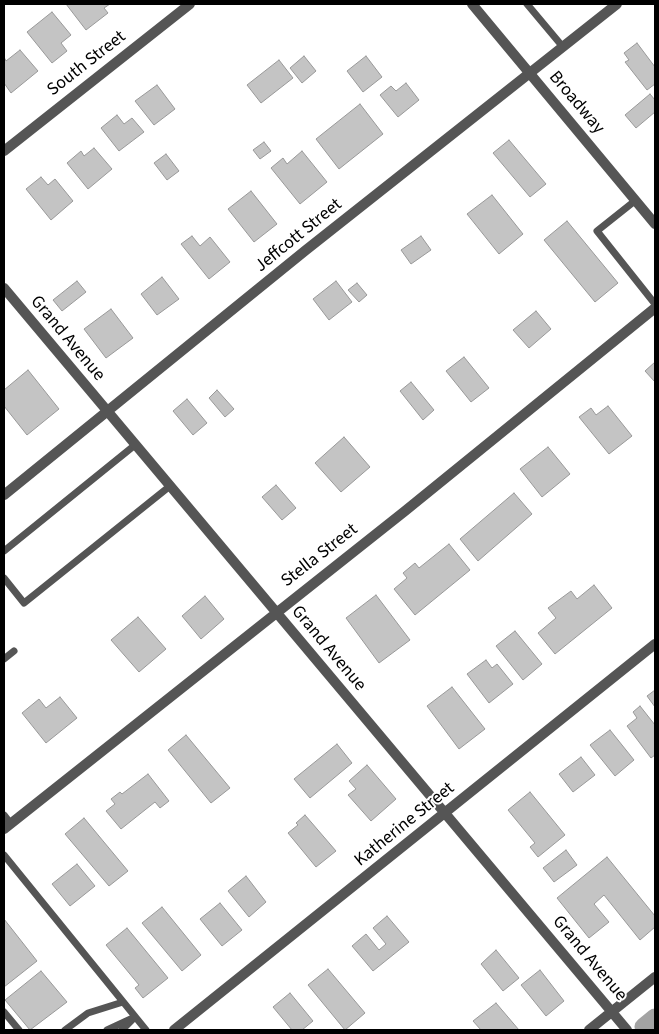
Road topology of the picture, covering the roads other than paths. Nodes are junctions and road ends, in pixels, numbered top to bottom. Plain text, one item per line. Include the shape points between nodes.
1 (190, 4) edge
2 (472, 4) edge
3 (528, 4) edge
4 (617, 4) edge
5 (563, 47) junction
6 (530, 72) junction
7 (4, 151) edge
8 (636, 200) junction
9 (655, 224) edge
10 (4, 288) edge
11 (654, 310) edge
12 (106, 411) junction
13 (135, 446) junction
14 (170, 486) junction
15 (4, 495) edge
16 (4, 551) edge
17 (4, 578) edge
18 (275, 612) junction
19 (655, 644) edge
20 (14, 651) dead end
21 (4, 659) edge
22 (446, 813) junction
23 (6, 823) edge
24 (4, 855) edge
25 (655, 977) edge
26 (123, 1002) junction
27 (612, 1011) junction
28 (4, 1012) edge
29 (135, 1016) junction
30 (19, 1030) edge
31 (65, 1030) edge
32 (107, 1030) edge
33 (122, 1030) edge
34 (146, 1030) edge
35 (174, 1030) edge
36 (589, 1030) edge
37 (627, 1030) edge

1 - 7 street, South Street
2 - 6 street, Broadway
3 - 5 lane
4 - 5 street, Jeffcott Street
5 - 6 street, Jeffcott Street
6 - 8 street, Broadway
6 - 12 street, Jeffcott Street
8 - 9 street, Broadway
8 - 11 lane via 597,231
10 - 12 street, Grand Avenue
11 - 18 street, Stella Street
12 - 13 street, Grand Avenue
12 - 15 street, Jeffcott Street
13 - 14 street, Grand Avenue
13 - 16 lane
14 - 17 lane via 24,602
14 - 18 street, Grand Avenue
18 - 22 street, Grand Avenue
18 - 23 street, Stella Street via 168,700
19 - 22 street, Katherine Street
20 - 21 lane
22 - 27 street, Grand Avenue
22 - 35 street, Katherine Street
24 - 26 lane
25 - 27 street
26 - 29 lane
26 - 31 lane via 88,1013
27 - 36 street
27 - 37 street, Grand Avenue
28 - 30 lane
29 - 32 lane
29 - 33 lane
29 - 34 lane

